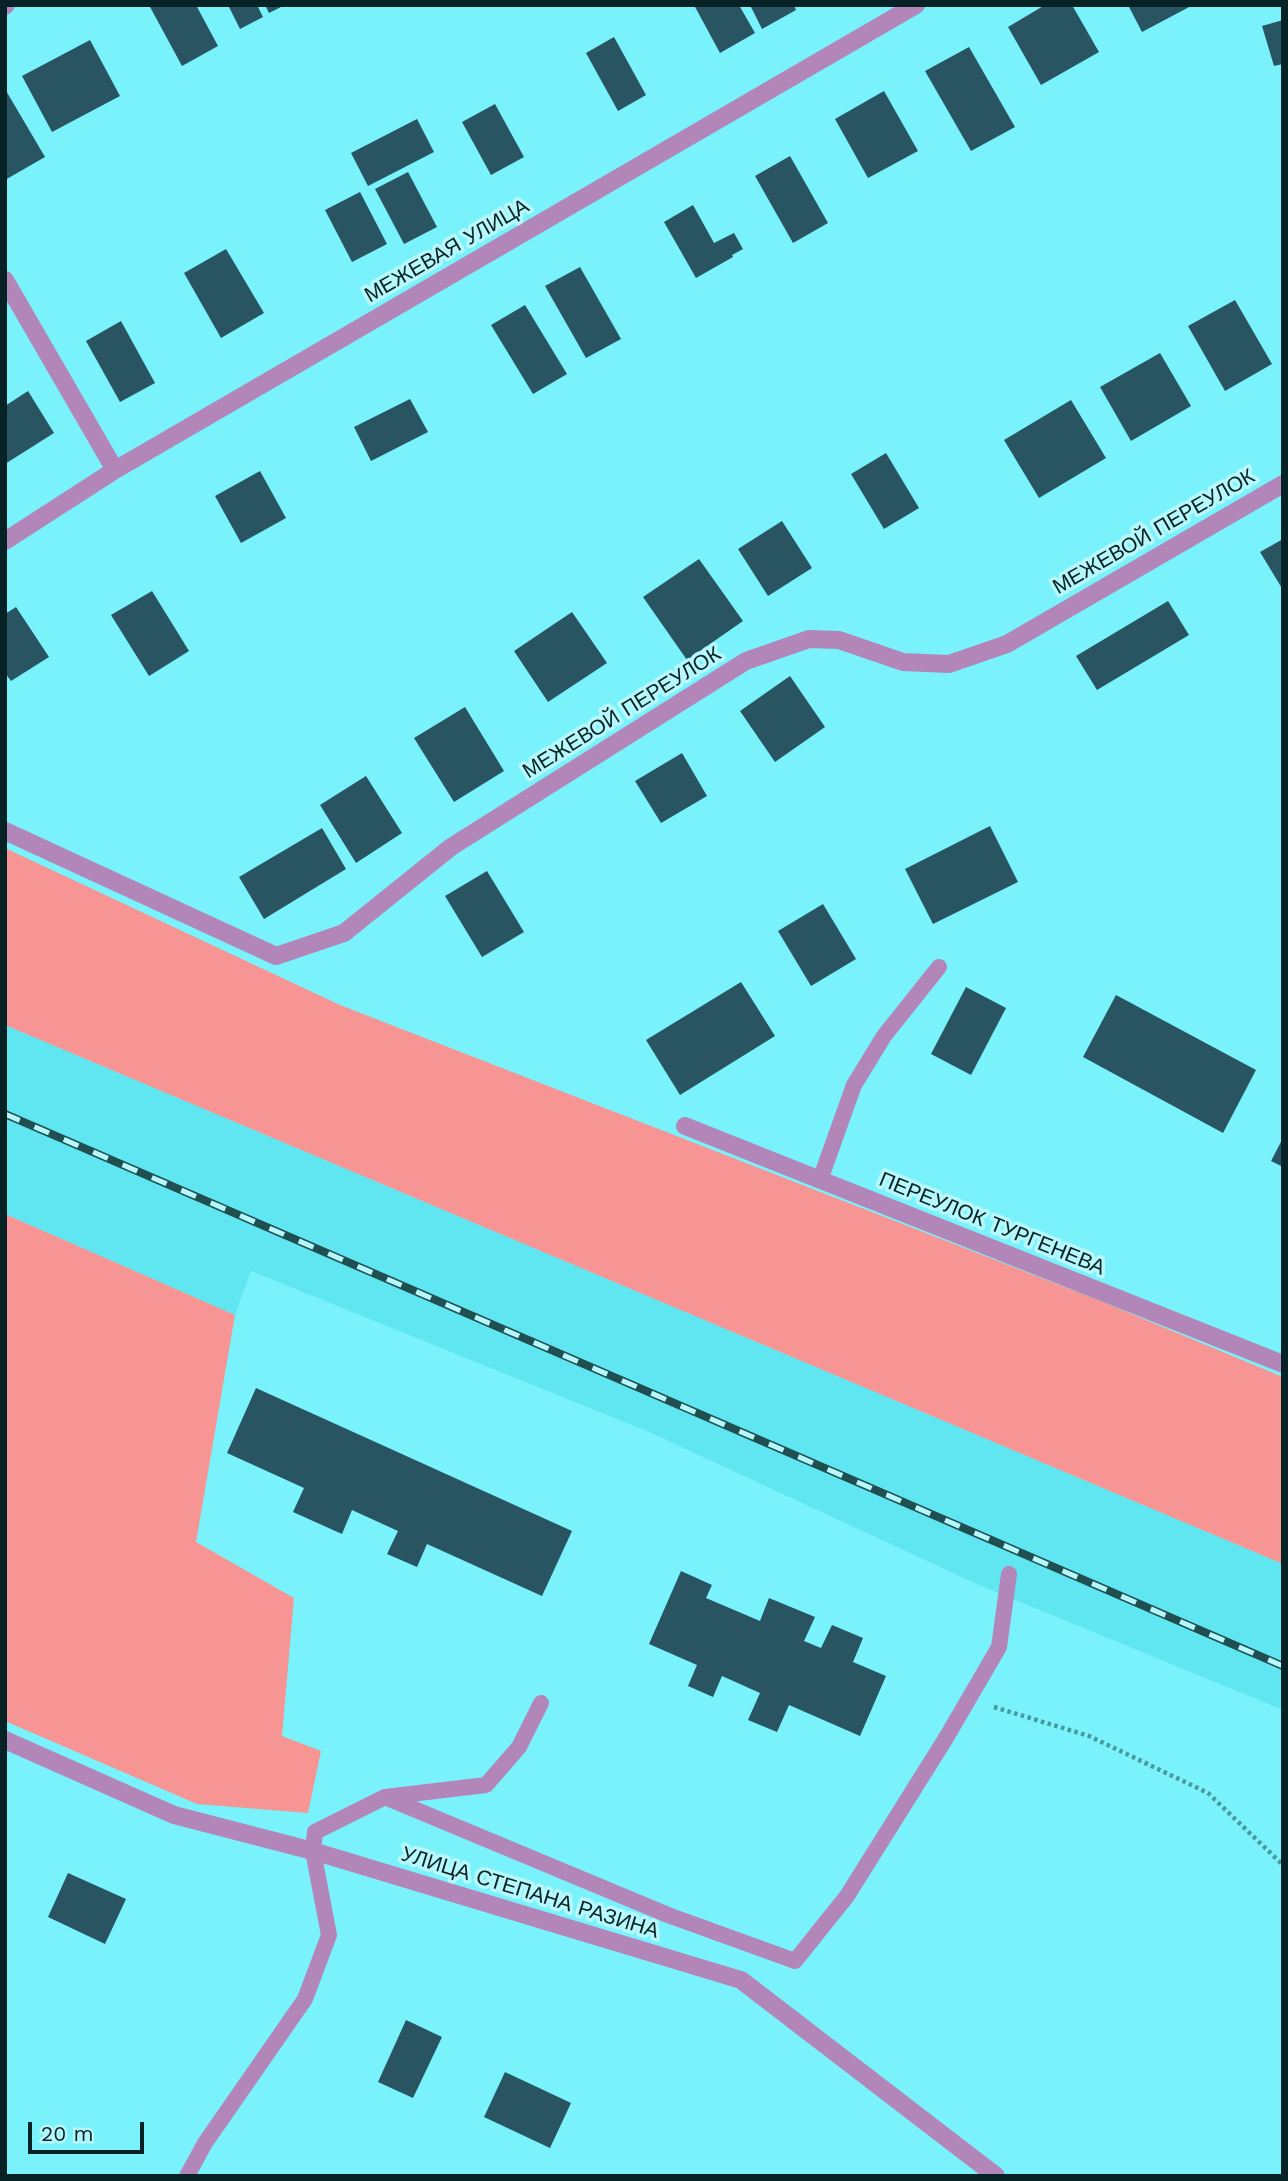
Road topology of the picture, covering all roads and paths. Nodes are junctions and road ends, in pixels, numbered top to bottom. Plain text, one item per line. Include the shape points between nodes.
1 (916, 5) edge
2 (5, 280) edge
3 (114, 470) junction
4 (1283, 484) edge
5 (5, 541) edge
6 (5, 831) edge
7 (939, 967) dead end
8 (685, 1126) dead end
9 (820, 1180) junction
10 (1283, 1364) edge
11 (1009, 1574) dead end
12 (541, 1703) dead end
13 (967, 1703) junction
14 (5, 1740) edge
15 (385, 1797) junction
16 (313, 1852) junction
17 (1283, 1865) edge
18 (187, 2176) edge
19 (996, 2176) edge

1 - 3 street, МЕЖЕВАЯ УЛИЦА
2 - 3 street
3 - 5 street, МЕЖЕВАЯ УЛИЦА
4 - 6 street, МЕЖЕВОЙ ПЕРЕУЛОК via 1007,645 949,664 903,662 839,640 809,639 746,661 452,847 344,933 276,957
7 - 9 lane via 884,1036 854,1085
8 - 9 street, ПЕРЕУЛОК ТУРГЕНЕВА
9 - 10 street, ПЕРЕУЛОК ТУРГЕНЕВА
11 - 13 lane via 999,1647
12 - 15 lane via 519,1746 486,1785
13 - 15 lane via 847,1896 795,1961 668,1915
13 - 17 path via 1004,1709 1089,1736 1208,1793
14 - 16 street, УЛИЦА СТЕПАНА РАЗИНА via 174,1815
15 - 16 lane via 315,1832
16 - 18 lane via 329,1935 305,1999
16 - 19 street, УЛИЦА СТЕПАНА РАЗИНА via 741,1980

